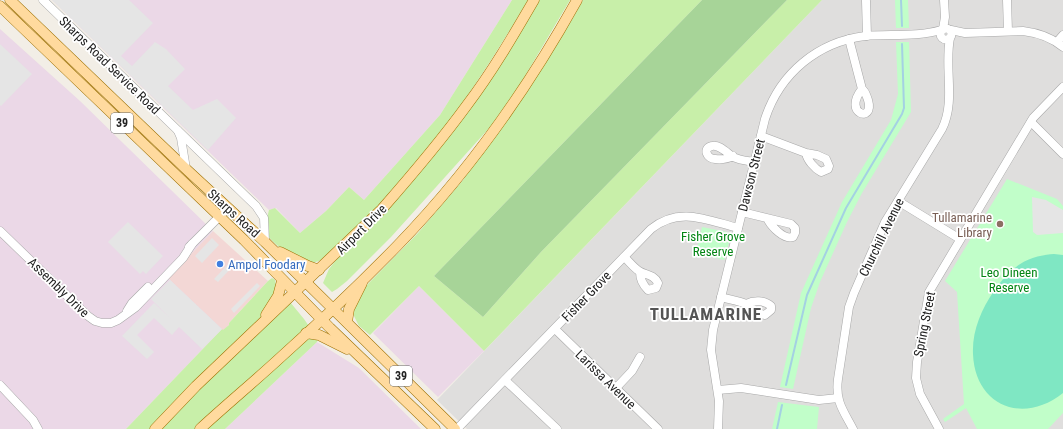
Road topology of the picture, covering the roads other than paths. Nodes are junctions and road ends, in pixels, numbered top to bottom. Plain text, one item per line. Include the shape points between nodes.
1 (10, 0) edge
2 (43, 0) edge
3 (534, 0) edge
4 (577, 0) edge
5 (944, 0) edge
6 (1007, 0) edge
7 (866, 1) dead end
8 (0, 6) edge
9 (1008, 31) junction
10 (946, 33) junction
11 (1063, 35) edge
12 (867, 36) junction
13 (849, 39) junction
14 (1060, 45) edge
15 (1063, 87) edge
16 (862, 88) dead end
17 (1031, 122) junction
18 (178, 130) junction
19 (761, 136) junction
20 (806, 153) dead end
21 (1063, 154) edge
22 (733, 156) dead end
23 (754, 162) junction
24 (186, 169) junction
25 (898, 201) junction
26 (228, 208) junction
27 (742, 212) junction
28 (219, 217) junction
29 (768, 220) dead end
30 (738, 228) junction
31 (0, 231) edge
32 (960, 239) junction
33 (268, 245) junction
34 (624, 257) junction
35 (319, 270) junction
36 (640, 272) dead end
37 (367, 275) junction
38 (282, 281) junction
39 (306, 282) junction
40 (295, 293) junction
41 (721, 297) junction
42 (746, 304) dead end
43 (333, 308) junction
44 (321, 319) junction
45 (347, 322) junction
46 (257, 328) junction
47 (555, 329) junction
48 (306, 332) junction
49 (360, 357) junction
50 (640, 357) dead end
51 (505, 380) junction
52 (0, 385) edge
53 (616, 388) junction
54 (718, 390) junction
55 (838, 398) junction
56 (38, 429) edge
57 (155, 429) edge
58 (200, 429) edge
59 (435, 429) edge
60 (456, 429) edge
61 (556, 429) edge
62 (658, 429) edge
63 (718, 429) edge
64 (853, 429) edge
65 (939, 429) edge

1 - 24 main road, Sharps Road / 39
2 - 18 street, Sharps Road Service Road
3 - 35 main road, Airport Drive via 489,74 437,144 382,209
4 - 37 main road via 526,83 485,142 429,211
5 - 10 street, Churchill Avenue
6 - 9 street
7 - 12 street
8 - 28 main road, Sharps Road / 39
9 - 10 street, Dawson Street
9 - 14 street, Dawson Street via 1038,33
10 - 12 street, Dawson Street
10 - 25 street, Churchill Avenue via 948,116
11 - 14 street
12 - 13 street, Dawson Street
13 - 16 street
13 - 19 street, Dawson Street via 814,54 794,70 773,99
15 - 17 street, Spring Street
17 - 21 street
17 - 32 street, Spring Street
18 - 24 street
18 - 33 street, Sharps Road Service Road via 256,206 264,218
19 - 20 street
19 - 23 street, Dawson Street
22 - 23 street
23 - 27 street, Dawson Street
24 - 26 main road, Sharps Road / 39
25 - 32 street
25 - 55 street, Churchill Avenue via 850,301 838,379
26 - 28 street, Assembly Drive
26 - 33 main road, Sharps Road / 39
27 - 29 street
27 - 30 street, Dawson Street
28 - 31 street, Assembly Drive via 192,244 184,258 136,307 111,323 91,319
28 - 38 main road, Sharps Road / 39
30 - 34 street, Fisher Grove via 692,217 676,216 658,223
30 - 41 street, Dawson Street
32 - 65 street, Spring Street via 929,292 916,367 918,389
33 - 35 main road via 304,265
33 - 39 main road, Sharps Road / 39
34 - 36 street
34 - 47 street, Fisher Grove
35 - 39 main road, Airport Drive
37 - 43 main road
37 - 45 main road via 349,309
38 - 40 main road, Sharps Road / 39
38 - 46 main road via 278,296
39 - 40 main road, Airport Drive
39 - 43 main road, Sharps Road / 39
40 - 44 main road, Sharps Road / 39
40 - 46 main road, Airport Drive
41 - 42 street
41 - 54 street, Dawson Street via 711,341
43 - 44 main road
43 - 45 main road, Sharps Road / 39
44 - 48 main road
44 - 49 main road, Sharps Road / 39
45 - 60 main road, Sharps Road / 39
46 - 57 main road, Airport Drive
47 - 51 street, Fisher Grove
47 - 53 street, Larissa Avenue
48 - 49 main road via 319,335
48 - 58 main road
49 - 59 main road, Sharps Road / 39
50 - 53 street
51 - 60 street, Fisher Grove
51 - 61 street
52 - 56 street via 33,420
53 - 62 street, Larissa Avenue
54 - 55 street via 741,388 819,400
54 - 63 street, Dawson Street
55 - 64 street, Churchill Avenue

